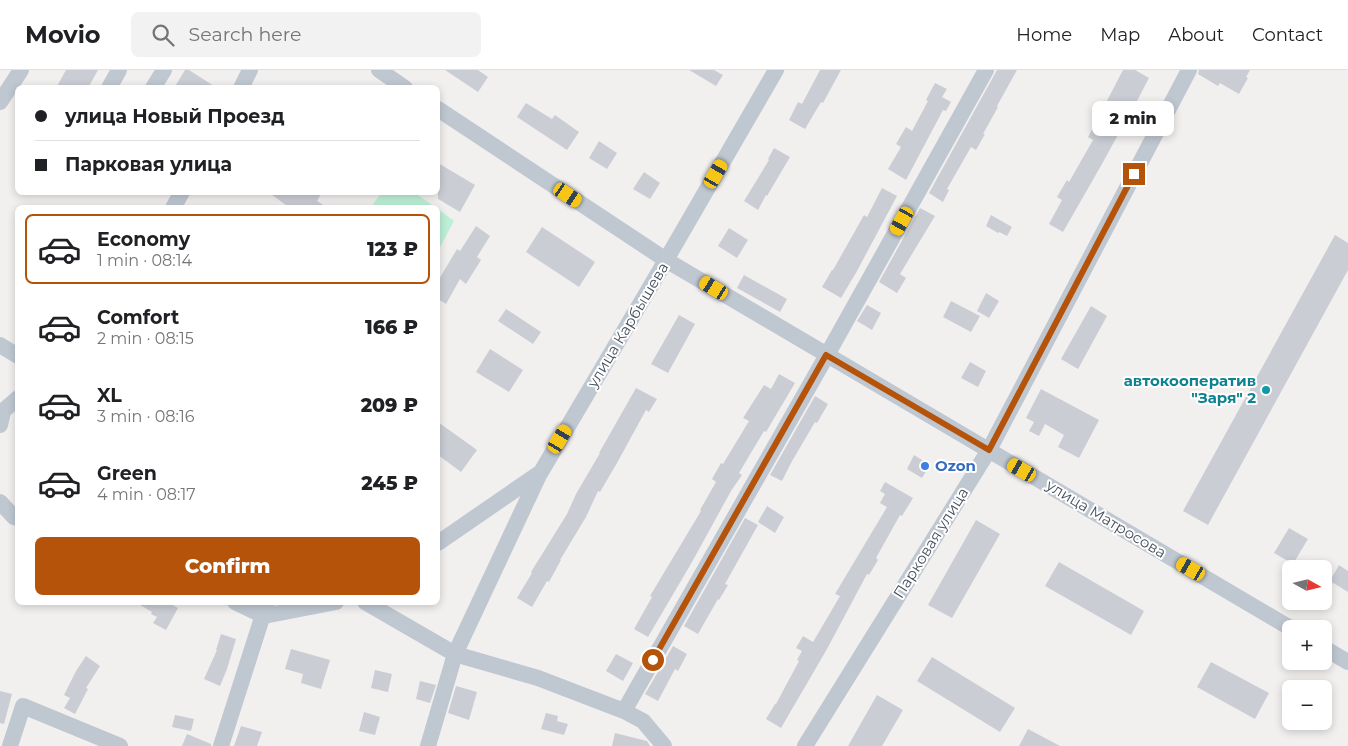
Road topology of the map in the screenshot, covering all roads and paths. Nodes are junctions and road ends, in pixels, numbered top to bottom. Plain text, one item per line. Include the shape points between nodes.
1 (21, 70) edge
2 (119, 70) edge
3 (164, 70) edge
4 (250, 70) edge
5 (379, 70) edge
6 (776, 70) edge
7 (986, 70) edge
8 (1189, 70) edge
9 (111, 85) edge
10 (155, 85) edge
11 (242, 85) edge
12 (401, 85) edge
13 (8, 98) edge
14 (440, 110) edge
15 (666, 260) junction
16 (0, 345) edge
17 (15, 354) edge
18 (826, 355) junction
19 (15, 401) edge
20 (0, 425) edge
21 (989, 450) junction
22 (540, 472) junction
23 (0, 502) edge
24 (15, 517) edge
25 (440, 542) edge
26 (248, 605) edge
27 (306, 605) edge
28 (370, 605) edge
29 (265, 609) edge
30 (1282, 623) edge
31 (1332, 653) edge
32 (455, 654) junction
33 (1348, 662) edge
34 (624, 711) junction
35 (658, 743) edge
36 (10, 746) edge
37 (120, 746) edge
38 (221, 746) edge
39 (428, 746) edge
40 (805, 746) edge

1 - 13 street
2 - 9 street
3 - 10 street
4 - 11 street
5 - 12 street
6 - 15 street, улица Карбышева
7 - 18 street
8 - 21 street, Парковая улица
14 - 15 street, улица Матросова
15 - 18 street, улица Матросова
15 - 22 street, улица Карбышева
16 - 17 street
18 - 21 street, улица Матросова
18 - 34 street
19 - 20 street via 3,412
21 - 30 street, улица Матросова
21 - 40 street, Парковая улица
22 - 25 street, улица Карбышева
22 - 32 street
23 - 24 street
26 - 29 street
27 - 29 street
28 - 32 street
29 - 38 street
31 - 33 street
32 - 34 street via 538,678
32 - 39 street
34 - 35 street via 643,721
36 - 37 street via 23,706

